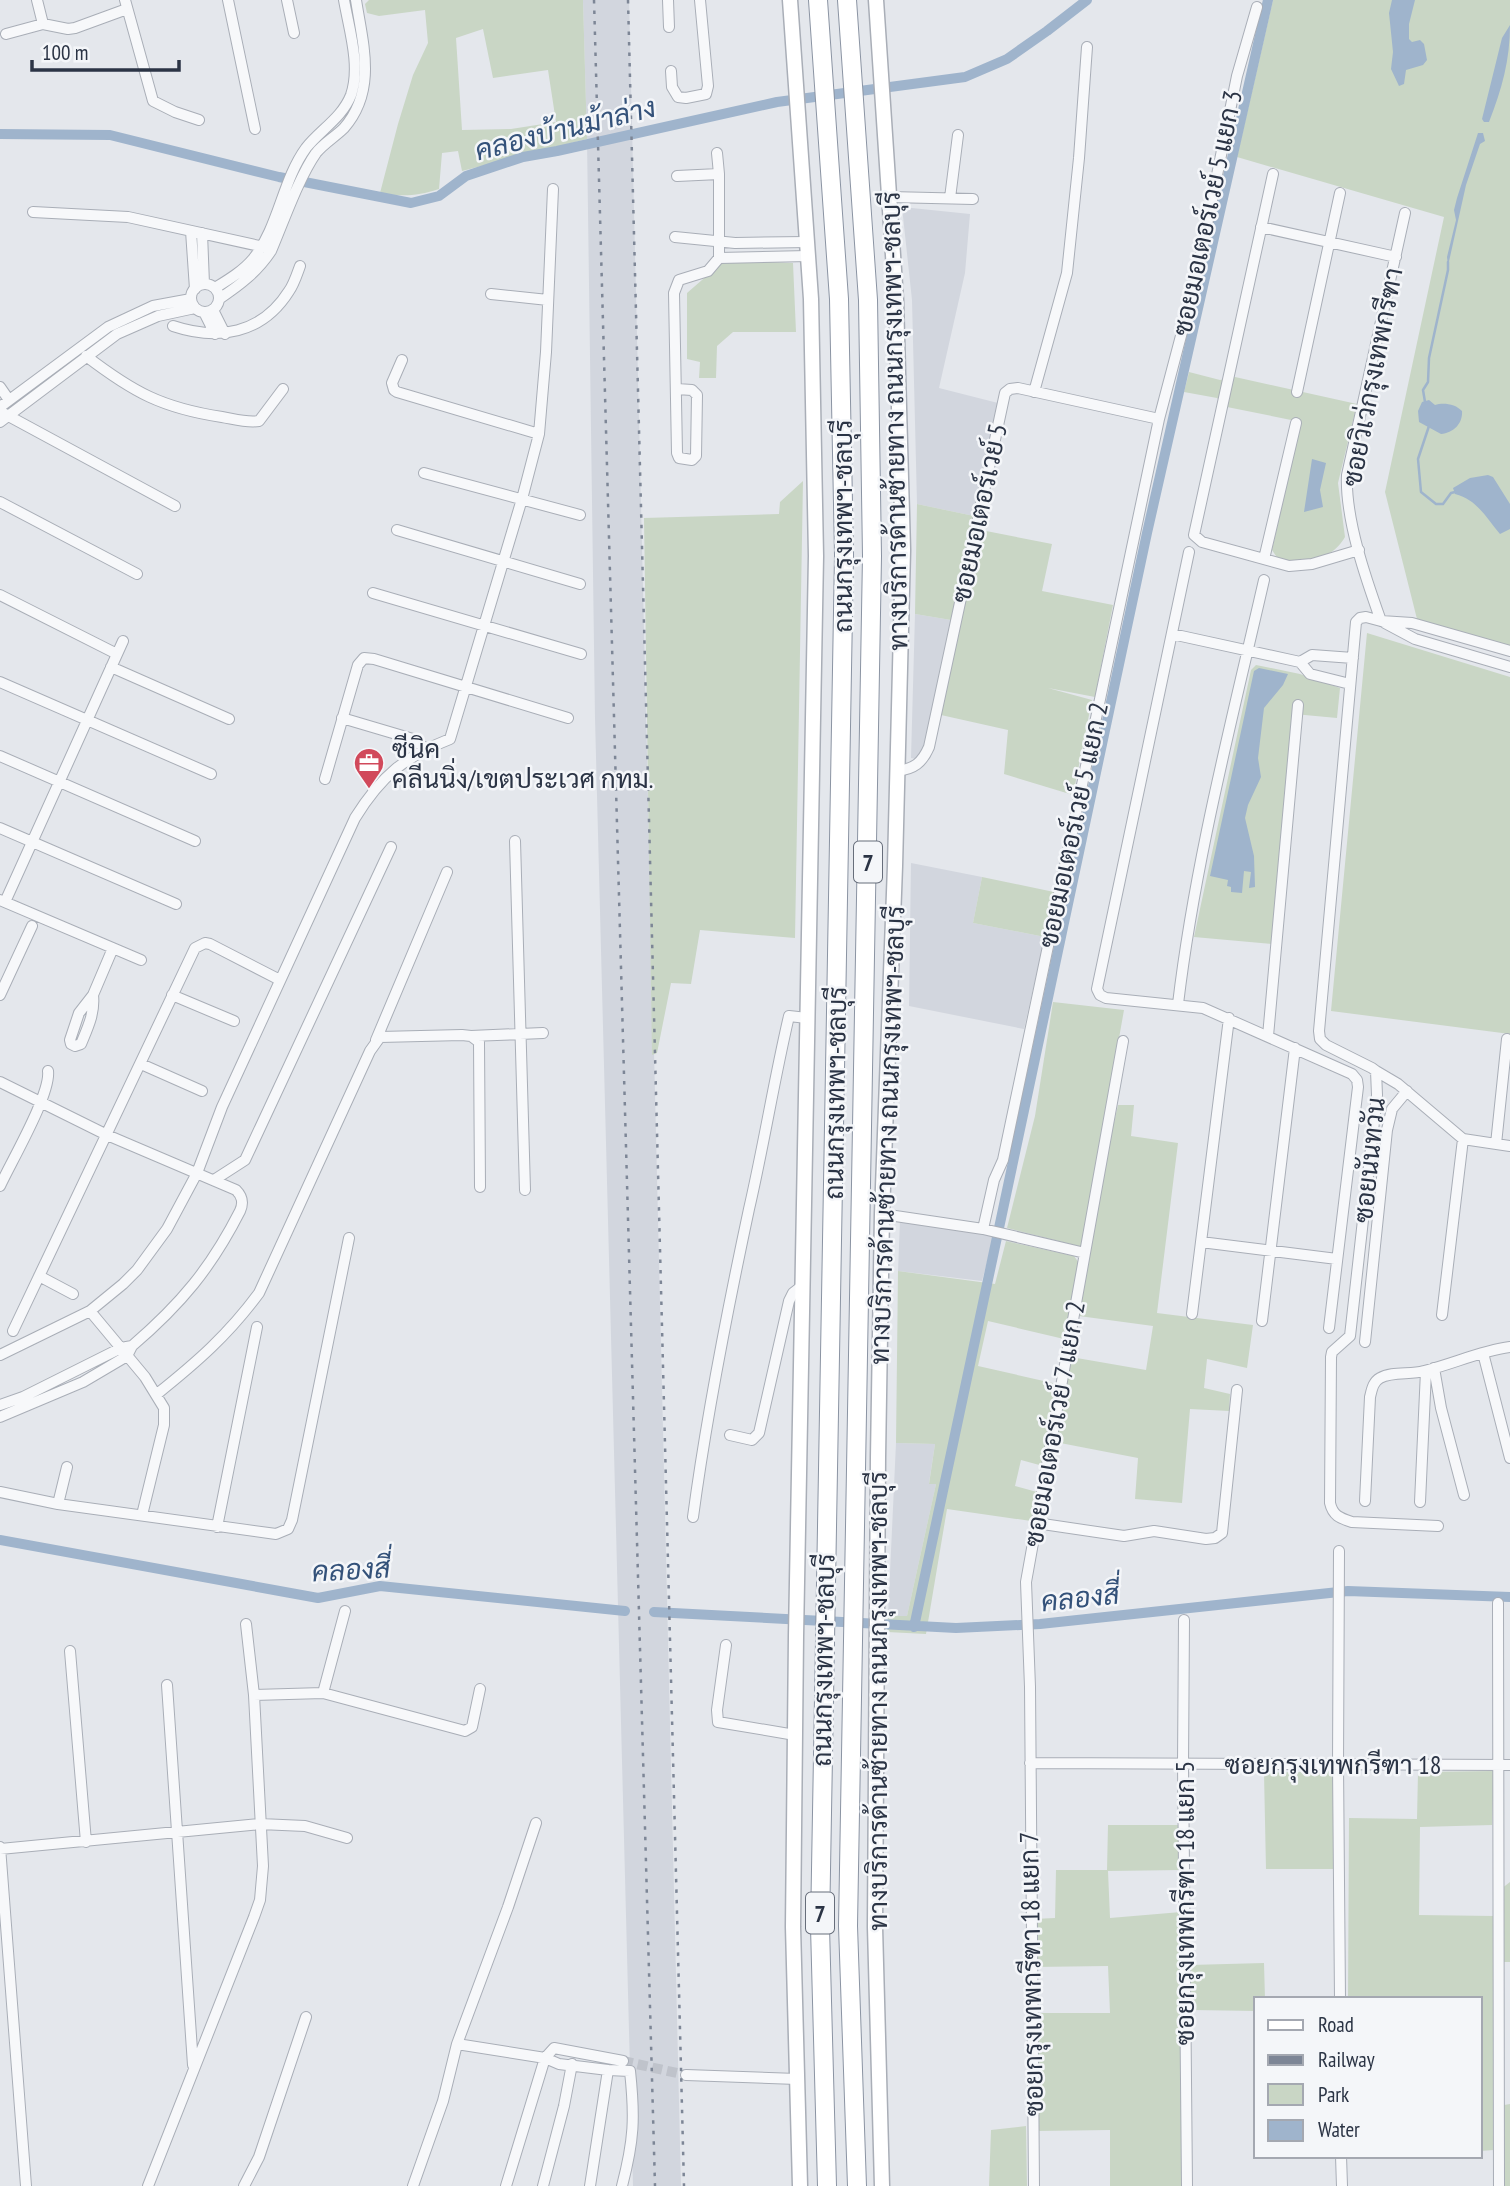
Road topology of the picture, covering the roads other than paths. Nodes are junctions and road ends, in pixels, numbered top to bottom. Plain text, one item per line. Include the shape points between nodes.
1 (37, 0) edge
2 (228, 0) edge
3 (287, 0) edge
4 (344, 0) edge
5 (356, 0) edge
6 (668, 0) edge
7 (700, 0) edge
8 (790, 0) edge
9 (818, 0) edge
10 (847, 0) edge
11 (876, 0) edge
12 (126, 4) edge
13 (1257, 7) dead end
14 (43, 24) junction
15 (669, 27) dead end
16 (294, 33) dead end
17 (6, 34) dead end
18 (1087, 47) dead end
19 (671, 71) dead end
20 (199, 120) dead end
21 (255, 129) dead end
22 (958, 135) dead end
23 (717, 153) dead end
24 (719, 174) junction
25 (1273, 174) dead end
26 (677, 176) dead end
27 (553, 189) dead end
28 (1340, 193) dead end
29 (890, 197) junction
30 (950, 198) junction
31 (973, 199) dead end
32 (287, 201) junction
33 (33, 212) dead end
34 (1405, 212) dead end
35 (1261, 227) junction
36 (196, 232) junction
37 (675, 237) dead end
38 (719, 242) junction
39 (1329, 242) junction
40 (266, 248) junction
41 (808, 249) junction
42 (1396, 257) junction
43 (719, 258) junction
44 (300, 266) dead end
45 (215, 288) junction
46 (491, 294) dead end
47 (219, 299) junction
48 (200, 300) junction
49 (548, 300) junction
50 (173, 327) dead end
51 (220, 334) junction
52 (86, 356) junction
53 (402, 360) dead end
54 (0, 387) edge
55 (284, 389) dead end
56 (677, 389) junction
57 (1034, 392) junction
58 (1297, 392) dead end
59 (3, 411) edge
60 (1159, 419) junction
61 (1296, 423) dead end
62 (539, 435) junction
63 (424, 473) dead end
64 (522, 499) junction
65 (0, 502) edge
66 (175, 506) dead end
67 (580, 515) dead end
68 (397, 530) dead end
69 (1359, 550) junction
70 (1189, 552) dead end
71 (1264, 559) junction
72 (503, 562) junction
73 (137, 574) dead end
74 (1264, 580) dead end
75 (580, 584) dead end
76 (373, 593) dead end
77 (0, 595) edge
78 (1381, 621) junction
79 (484, 626) junction
80 (1172, 635) junction
81 (1471, 640) junction
82 (123, 641) dead end
83 (1248, 651) junction
84 (1510, 651) edge
85 (117, 654) junction
86 (581, 654) dead end
87 (1466, 654) junction
88 (1353, 658) junction
89 (1300, 662) junction
90 (111, 667) junction
91 (1510, 667) edge
92 (0, 682) edge
93 (1350, 684) junction
94 (466, 687) junction
95 (1298, 705) dead end
96 (341, 718) junction
97 (568, 718) dead end
98 (229, 719) dead end
99 (86, 721) junction
100 (425, 748) junction
101 (0, 755) edge
102 (897, 771) junction
103 (211, 774) dead end
104 (325, 779) dead end
105 (60, 781) junction
106 (0, 828) edge
107 (195, 841) dead end
108 (515, 841) dead end
109 (34, 842) junction
110 (391, 847) dead end
111 (447, 872) dead end
112 (3, 901) edge
113 (176, 904) dead end
114 (32, 926) dead end
115 (113, 948) junction
116 (141, 960) dead end
117 (280, 980) junction
118 (0, 995) edge
119 (93, 995) dead end
120 (172, 995) junction
121 (1178, 1004) junction
122 (807, 1018) junction
123 (1228, 1018) junction
124 (234, 1021) dead end
125 (543, 1033) dead end
126 (522, 1034) junction
127 (471, 1036) junction
128 (1268, 1036) junction
129 (1507, 1039) dead end
130 (376, 1041) junction
131 (1123, 1041) dead end
132 (1294, 1048) junction
133 (141, 1064) junction
134 (48, 1071) dead end
135 (1376, 1071) junction
136 (0, 1082) edge
137 (202, 1091) dead end
138 (1407, 1091) junction
139 (40, 1102) junction
140 (107, 1135) junction
141 (1463, 1139) junction
142 (1496, 1144) junction
143 (1510, 1146) edge
144 (197, 1173) junction
145 (214, 1180) junction
146 (0, 1186) edge
147 (480, 1187) dead end
148 (525, 1190) dead end
149 (882, 1214) junction
150 (985, 1229) junction
151 (349, 1238) dead end
152 (1201, 1242) junction
153 (1270, 1251) junction
154 (1085, 1253) junction
155 (1337, 1259) junction
156 (39, 1276) junction
157 (803, 1286) junction
158 (73, 1294) dead end
159 (90, 1311) junction
160 (1192, 1314) dead end
161 (1442, 1315) dead end
162 (1262, 1321) dead end
163 (257, 1327) dead end
164 (1329, 1328) dead end
165 (13, 1331) dead end
166 (1365, 1342) dead end
167 (1510, 1347) edge
168 (127, 1350) junction
169 (1483, 1353) junction
170 (0, 1355) edge
171 (1430, 1369) junction
172 (1237, 1390) dead end
173 (157, 1394) junction
174 (0, 1405) edge
175 (0, 1417) edge
176 (730, 1435) dead end
177 (1510, 1458) edge
178 (67, 1467) dead end
179 (0, 1492) edge
180 (1464, 1495) dead end
181 (1365, 1501) dead end
182 (1420, 1502) dead end
183 (58, 1504) junction
184 (142, 1515) junction
185 (693, 1517) dead end
186 (1036, 1523) junction
187 (1438, 1526) dead end
188 (218, 1527) junction
189 (1339, 1551) dead end
190 (1498, 1603) dead end
191 (345, 1611) dead end
192 (1184, 1620) dead end
193 (246, 1624) dead end
194 (1027, 1637) joint
195 (726, 1645) dead end
196 (70, 1651) dead end
197 (167, 1685) dead end
198 (480, 1689) dead end
199 (323, 1693) junction
200 (254, 1695) junction
201 (795, 1735) junction
202 (1030, 1763) junction
203 (1183, 1764) junction
204 (1338, 1764) junction
205 (1498, 1765) junction
206 (1510, 1765) edge
207 (536, 1823) dead end
208 (260, 1824) junction
209 (178, 1831) junction
210 (347, 1838) dead end
211 (86, 1842) junction
212 (0, 1848) edge
213 (1340, 1997) edge
214 (306, 2018) dead end
215 (457, 2044) junction
216 (545, 2059) junction
217 (623, 2062) tunnel mouth
218 (572, 2064) junction
219 (193, 2068) junction
220 (608, 2070) junction
221 (686, 2075) tunnel mouth
222 (797, 2079) junction
223 (1341, 2158) edge
224 (26, 2186) edge
225 (148, 2186) edge
226 (244, 2186) edge
227 (413, 2186) edge
228 (506, 2186) edge
229 (543, 2186) edge
230 (590, 2186) edge
231 (622, 2186) edge
232 (800, 2186) edge
233 (827, 2186) edge
234 (856, 2186) edge
235 (882, 2186) edge
236 (1034, 2186) edge
237 (1186, 2186) edge
238 (1342, 2186) edge
239 (1499, 2186) edge

1 - 14 street
2 - 21 street
3 - 16 street
4 - 32 street via 354,61 350,96 335,120 305,150
5 - 32 street via 366,63 361,100 343,129 315,155
6 - 15 street
7 - 19 street via 706,94 678,97
8 - 41 main road
9 - 233 highway, ถนนกรุงเทพฯ-ชลบุรี / 7 via 839,299 844,555 823,1639 820,1927
10 - 234 highway, ถนนกรุงเทพฯ-ชลบุรี / 7 via 868,300 872,556 848,1926
11 - 29 main road, ทางบริการด้านซ้ายทาง ถนนกรุงเทพฯ-ชลบุรี
12 - 14 street via 68,29
12 - 20 street via 153,101
13 - 60 street, ซอยมอเตอร์เวย์ 5 แยก 3 via 1237,76 1196,279
14 - 17 street
18 - 57 street via 1067,273
22 - 30 street
23 - 24 street
24 - 26 street
24 - 38 street
25 - 35 street
27 - 49 street
28 - 39 street
29 - 30 street
29 - 102 main road, ทางบริการด้านซ้ายทาง ถนนกรุงเทพฯ-ชลบุรี via 903,550
30 - 31 street
32 - 40 street
33 - 36 street via 128,217
34 - 42 street, ซอยวิเว่กรุงเทพกรีฑา
35 - 39 street
35 - 71 street via 1194,535 1202,542
36 - 40 street
36 - 48 street
37 - 38 street
38 - 41 street
38 - 43 street
39 - 42 street
39 - 58 street
40 - 45 street
40 - 47 street via 247,281
41 - 43 street
41 - 122 main road via 816,556
42 - 69 street, ซอยวิเว่กรุงเทพกรีฑา via 1347,475
43 - 56 street via 708,271 685,277 676,285
44 - 51 street via 289,291 266,317 247,328
45 - 47 street
45 - 48 street
46 - 49 street
47 - 48 street
48 - 51 street
48 - 52 street via 117,334
48 - 59 street via 153,306 108,327
49 - 62 street
50 - 51 street
52 - 55 street via 144,397 215,416 259,421
52 - 59 street
53 - 62 street via 392,383 397,392
54 - 59 street
56 - 56 street via 677,453 679,458 692,460 696,456 697,395
57 - 60 street, ซอยมอเตอร์เวย์ 5
57 - 102 street, ซอยมอเตอร์เวย์ 5 via 1013,388 1005,393 929,747 913,768
59 - 66 street
60 - 150 street, ซอยมอเตอร์เวย์ 5 แยก 2
61 - 71 street
62 - 64 street
63 - 64 street
64 - 67 street
64 - 72 street
65 - 73 street
68 - 72 street
69 - 71 street via 1301,566
69 - 78 street, ซอยวิเว่กรุงเทพกรีฑา
70 - 80 street
72 - 75 street
72 - 79 street
74 - 83 street
76 - 79 street
77 - 85 street
78 - 81 street, ซอยนันทวัน via 1412,623
78 - 87 street via 1415,639
78 - 88 street, ซอยนันทวัน via 1366,617 1356,622
79 - 86 street
79 - 94 street
80 - 83 street
80 - 121 street via 1097,989 1106,998
81 - 84 street, ซอยนันทวัน
81 - 87 street
82 - 85 street
83 - 89 street
83 - 121 street via 1203,851
85 - 90 street
87 - 91 street
88 - 89 street via 1312,655
88 - 93 street, ซอยนันทวัน
89 - 93 street via 1310,674
90 - 98 street
90 - 99 street
92 - 99 street
93 - 135 street, ซอยนันทวัน via 1319,1031 1326,1045
94 - 96 street via 364,658
94 - 97 street
94 - 100 street via 450,739
95 - 128 street
96 - 100 street via 413,739
96 - 104 street
99 - 103 street
99 - 105 street
100 - 117 street via 372,791 355,818
101 - 105 street
102 - 149 main road, ทางบริการด้านซ้ายทาง ถนนกรุงเทพฯ-ชลบุรี
105 - 107 street
105 - 109 street
106 - 109 street
108 - 126 street
109 - 112 street
109 - 113 street
110 - 145 street via 245,1160
111 - 130 street
112 - 115 street
114 - 118 street
115 - 116 street
115 - 119 street
117 - 120 street via 205,943 195,948
117 - 144 street
120 - 124 street
120 - 133 street
121 - 123 street
122 - 157 main road
122 - 185 street via 789,1016 773,1081 719,1345
123 - 128 street
123 - 152 street
125 - 126 street
126 - 127 street
126 - 148 street
127 - 130 street via 384,1036
127 - 147 street via 481,1047
128 - 132 street
129 - 142 street
130 - 173 street via 259,1293 204,1357
131 - 154 street, ซอยมอเตอร์เวย์ 7 แยก 2
132 - 153 street
132 - 155 street via 1357,1080
133 - 137 street
133 - 140 street
134 - 139 street
135 - 138 street
135 - 187 street, ซอยนันทวัน via 1350,1336 1331,1357 1329,1503 1338,1517 1352,1522
136 - 139 street
138 - 141 street
138 - 166 street via 1392,1109 1387,1130
139 - 140 street
139 - 146 street
140 - 144 street
140 - 156 street
141 - 142 street
141 - 161 street
142 - 143 street
144 - 145 street
144 - 159 street via 137,1270
145 - 168 street via 236,1190 243,1205 223,1245 202,1276
149 - 150 street
149 - 235 main road, ทางบริการด้านซ้ายทาง ถนนกรุงเทพฯ-ชลบุรี via 875,1927
150 - 154 street
151 - 188 street via 288,1529 276,1534
152 - 153 street
152 - 160 street
153 - 155 street
153 - 162 street
154 - 186 street, ซอยมอเตอร์เวย์ 7 แยก 2
155 - 164 street
156 - 158 street
156 - 165 street
157 - 176 street via 789,1301 759,1433 752,1440
157 - 201 main road
159 - 168 street
159 - 170 street
163 - 188 street
167 - 169 street
168 - 173 street
168 - 174 street
168 - 175 street via 83,1382
169 - 171 street
169 - 177 street
171 - 180 street
171 - 181 street via 1387,1376 1373,1386
171 - 182 street
172 - 186 street via 1219,1536 1206,1539 1154,1531 1124,1536
173 - 184 street via 164,1408 164,1425
178 - 183 street
179 - 183 street
183 - 184 street
184 - 188 street
186 - 194 street, ซอยมอเตอร์เวย์ 7 แยก 2 via 1026,1582
189 - 204 street
190 - 205 street
191 - 199 street
192 - 203 street, ซอยกรุงเทพกรีฑา 18 แยก 5
193 - 200 street
194 - 202 street, ซอยกรุงเทพกรีฑา 18 แยก 7
195 - 201 street via 718,1721
196 - 211 street
197 - 209 street
198 - 199 street via 472,1727 465,1731
199 - 200 street
200 - 208 street
201 - 222 main road
202 - 203 street, ซอยกรุงเทพกรีฑา 18
202 - 236 street, ซอยกรุงเทพกรีฑา 18 แยก 7
203 - 204 street, ซอยกรุงเทพกรีฑา 18
203 - 237 street, ซอยกรุงเทพกรีฑา 18 แยก 5
204 - 205 street, ซอยกรุงเทพกรีฑา 18
204 - 213 street
205 - 206 street, ซอยกรุงเทพกรีฑา 18
205 - 239 street
207 - 215 street
208 - 209 street
208 - 210 street via 305,1826
208 - 219 street via 260,1900
209 - 211 street
209 - 219 street
211 - 212 street
212 - 224 street
214 - 226 street via 259,2157
215 - 216 street
215 - 227 street
216 - 217 street via 554,2048
216 - 218 street
216 - 228 street
218 - 220 street
218 - 229 street
219 - 225 street
220 - 230 street
220 - 231 street via 630,2071 634,2128
221 - 222 street
222 - 232 main road
223 - 238 street

